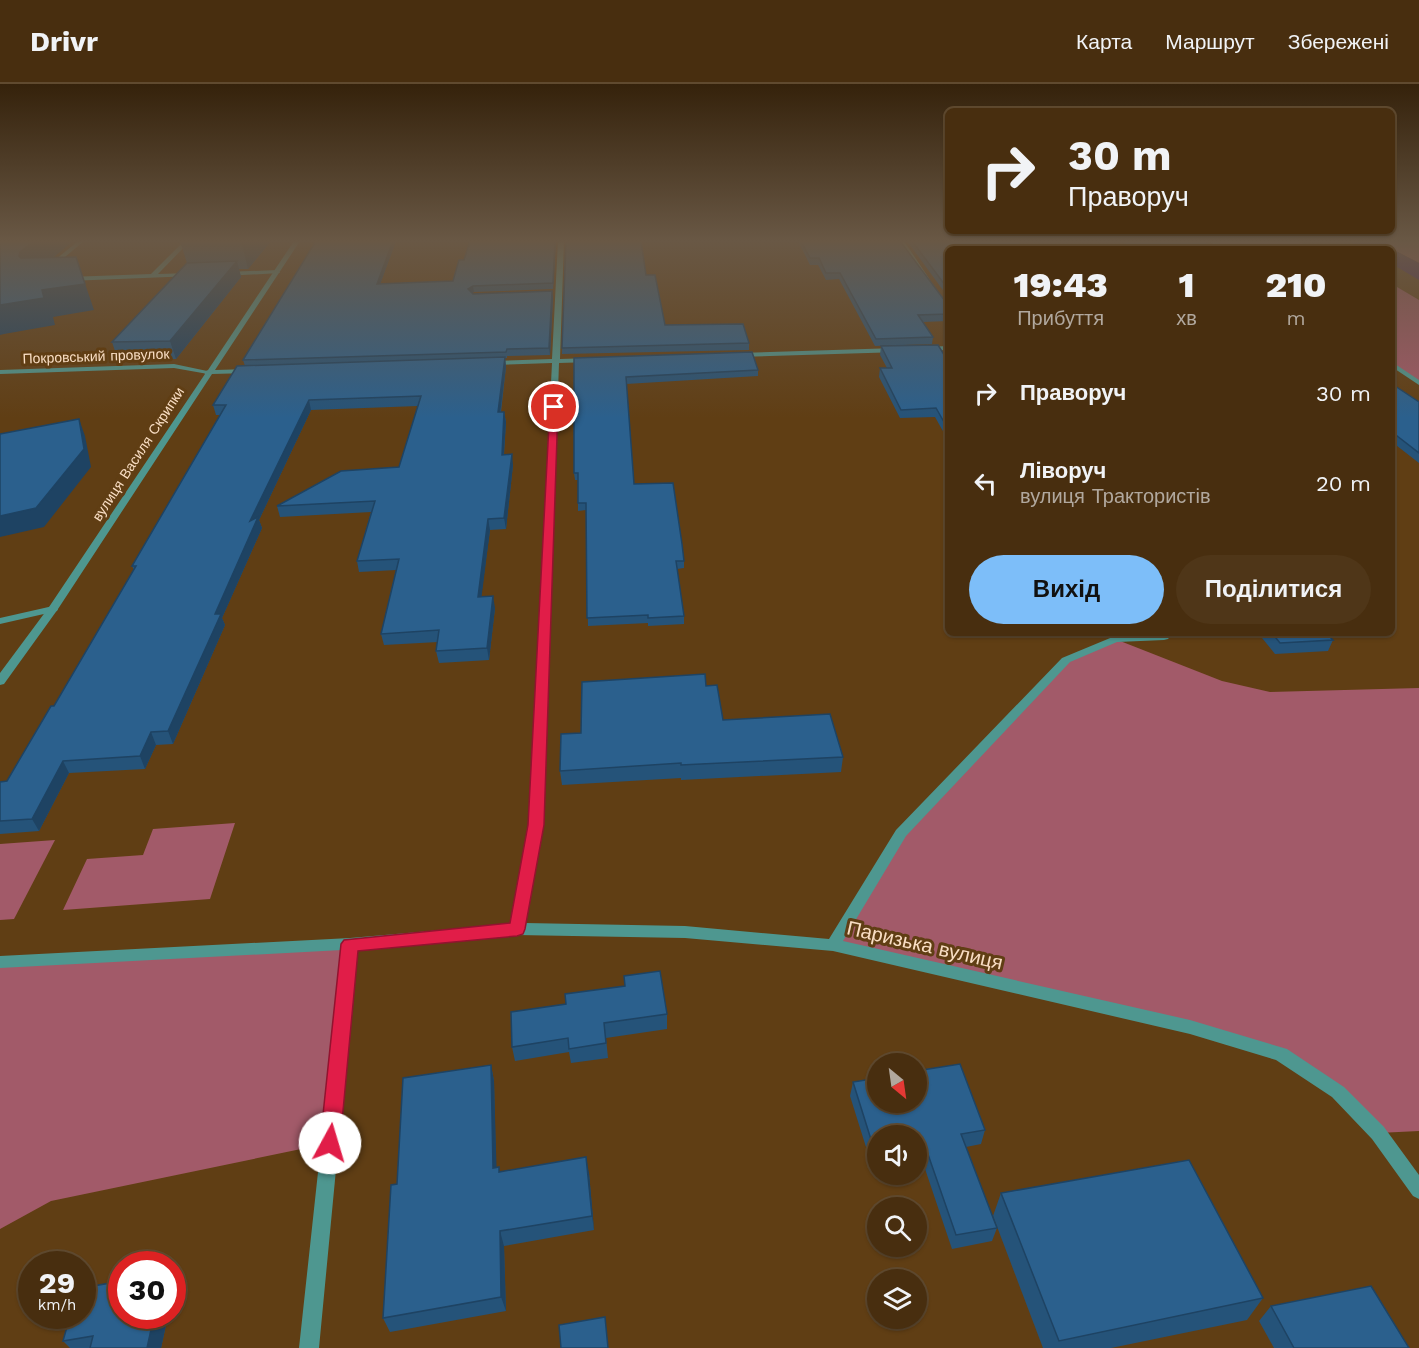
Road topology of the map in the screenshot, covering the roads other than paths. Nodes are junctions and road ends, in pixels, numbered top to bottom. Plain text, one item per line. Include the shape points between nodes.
1 (258, 300) edge
2 (553, 300) edge
3 (945, 348) edge
4 (900, 349) edge
5 (912, 349) edge
6 (722, 355) edge
7 (603, 359) edge
8 (555, 361) junction
9 (484, 363) edge
10 (1395, 366) edge
11 (256, 370) edge
12 (0, 372) edge
13 (208, 372) junction
14 (1419, 383) edge
15 (53, 609) junction
16 (0, 621) edge
17 (1165, 636) edge
18 (0, 681) edge
19 (517, 929) junction
20 (350, 944) junction
21 (833, 945) junction
22 (0, 962) edge
23 (1419, 1190) edge
24 (309, 1348) edge

1 - 13 street, вулиця Василя Скрипки
2 - 8 street
3 - 5 street
4 - 6 street
7 - 8 street
8 - 9 street
8 - 19 street via 536,825
10 - 14 street
11 - 13 street, Покровський провулок
12 - 13 street, Покровський провулок via 174,366
13 - 15 street, вулиця Василя Скрипки
15 - 16 street
15 - 18 street, вулиця Василя Скрипки
17 - 21 street, Паризька вулиця via 1115,639 1066,660 901,833
19 - 20 street
19 - 21 street via 685,932
20 - 22 street
20 - 24 street
21 - 23 street, Паризька вулиця via 1190,1028 1281,1054 1338,1092 1378,1133

